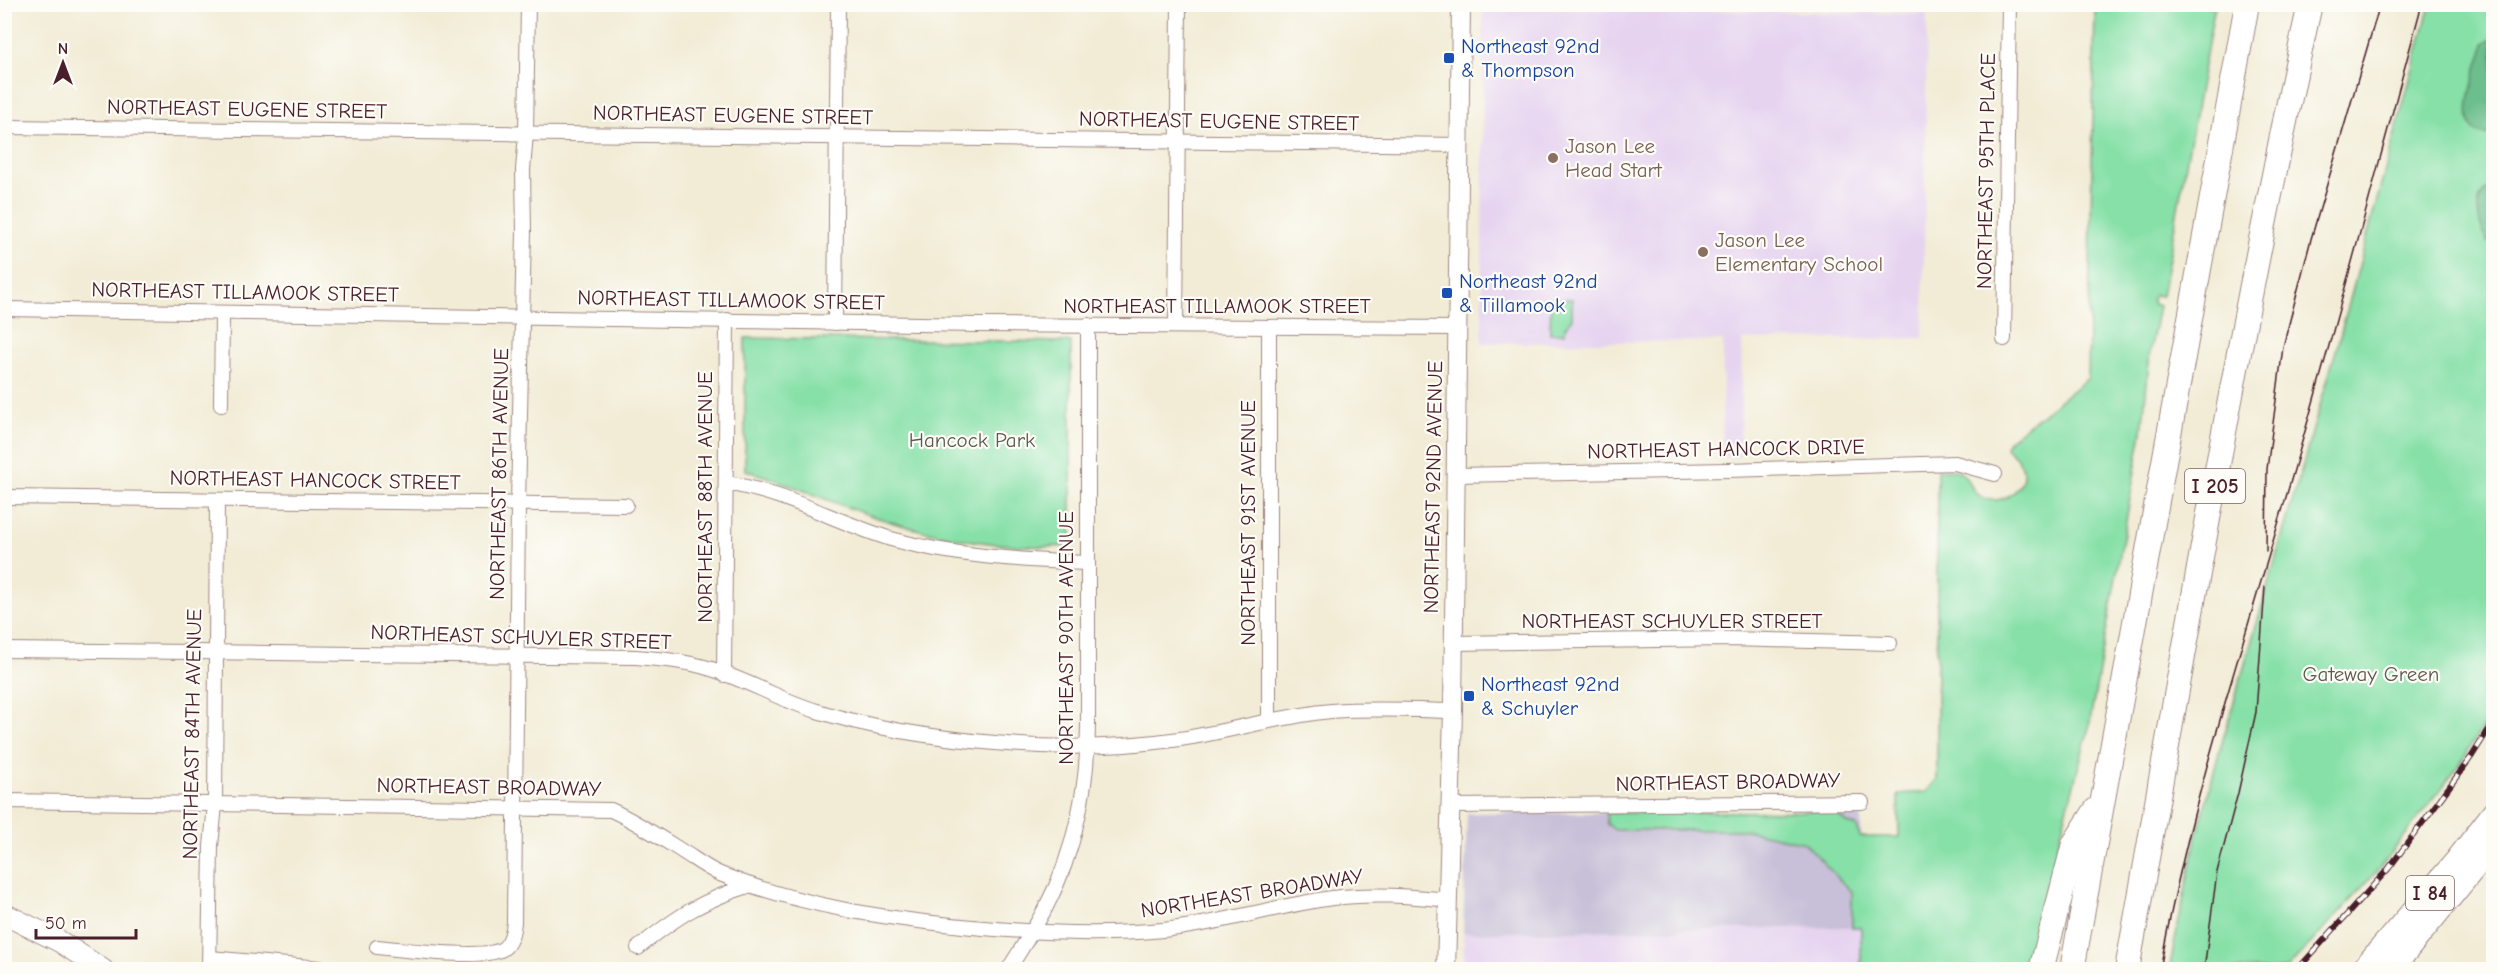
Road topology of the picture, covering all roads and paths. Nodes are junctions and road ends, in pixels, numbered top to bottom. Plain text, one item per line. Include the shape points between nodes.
1 (528, 4) edge
2 (838, 4) edge
3 (1179, 4) edge
4 (1461, 4) edge
5 (2009, 4) edge
6 (2247, 4) edge
7 (2310, 4) edge
8 (4, 127) edge
9 (526, 133) junction
10 (836, 137) junction
11 (1178, 142) junction
12 (1460, 145) junction
13 (4, 309) edge
14 (222, 314) junction
15 (522, 317) junction
16 (727, 320) junction
17 (835, 323) junction
18 (1088, 326) junction
19 (1176, 326) junction
20 (1269, 327) junction
21 (1457, 328) junction
22 (2004, 339) dead end
23 (221, 405) dead end
24 (1995, 474) dead end
25 (1456, 475) junction
26 (726, 483) junction
27 (4, 497) edge
28 (217, 500) junction
29 (518, 504) junction
30 (626, 505) dead end
31 (1087, 563) junction
32 (1454, 643) junction
33 (1890, 643) dead end
34 (4, 650) edge
35 (215, 652) junction
36 (517, 654) junction
37 (724, 675) junction
38 (1453, 711) junction
39 (1269, 720) junction
40 (1088, 748) junction
41 (4, 801) edge
42 (1862, 802) dead end
43 (2101, 803) junction
44 (215, 805) junction
45 (1450, 806) junction
46 (515, 808) junction
47 (2493, 813) edge
48 (2493, 843) edge
49 (751, 885) junction
50 (1449, 900) junction
51 (4, 914) edge
52 (1032, 932) junction
53 (377, 947) dead end
54 (638, 948) dead end
55 (209, 964) edge
56 (103, 969) edge
57 (342, 969) edge
58 (1008, 969) edge
59 (1446, 969) edge
60 (2041, 969) edge
61 (2072, 969) edge
62 (2127, 969) edge
63 (2364, 969) edge
64 (2390, 969) edge

1 - 9 street, NORTHEAST 86TH AVENUE
2 - 10 street
3 - 11 street
4 - 12 street, NORTHEAST 92ND AVENUE
5 - 22 street, NORTHEAST 95TH PLACE
6 - 43 highway, I 205
7 - 62 highway, I 205 via 2231,395
8 - 9 street, NORTHEAST EUGENE STREET
9 - 10 street, NORTHEAST EUGENE STREET
9 - 15 street, NORTHEAST 86TH AVENUE via 522,178
10 - 11 street, NORTHEAST EUGENE STREET
10 - 17 street
11 - 12 street, NORTHEAST EUGENE STREET
11 - 19 street
12 - 21 street, NORTHEAST 92ND AVENUE
13 - 14 street, NORTHEAST TILLAMOOK STREET
14 - 15 street, NORTHEAST TILLAMOOK STREET
14 - 23 street
15 - 16 street, NORTHEAST TILLAMOOK STREET
15 - 29 street, NORTHEAST 86TH AVENUE
16 - 17 street, NORTHEAST TILLAMOOK STREET
16 - 26 street, NORTHEAST 88TH AVENUE
17 - 18 street, NORTHEAST TILLAMOOK STREET
18 - 19 street, NORTHEAST TILLAMOOK STREET
18 - 31 street, NORTHEAST 90TH AVENUE
19 - 20 street, NORTHEAST TILLAMOOK STREET
20 - 21 street, NORTHEAST TILLAMOOK STREET
20 - 39 street, NORTHEAST 91ST AVENUE
21 - 25 street, NORTHEAST 92ND AVENUE
24 - 25 street, NORTHEAST HANCOCK DRIVE via 1955,463
25 - 32 street, NORTHEAST 92ND AVENUE
26 - 31 street via 786,499 858,528 929,548 1000,558
26 - 37 street, NORTHEAST 88TH AVENUE
27 - 28 street, NORTHEAST HANCOCK STREET
28 - 29 street, NORTHEAST HANCOCK STREET
28 - 35 street, NORTHEAST 84TH AVENUE
29 - 30 street, NORTHEAST HANCOCK STREET
29 - 36 street, NORTHEAST 86TH AVENUE
31 - 40 street, NORTHEAST 90TH AVENUE
32 - 33 street, NORTHEAST SCHUYLER STREET via 1728,639
32 - 38 street, NORTHEAST 92ND AVENUE
34 - 35 street, NORTHEAST SCHUYLER STREET
35 - 36 street, NORTHEAST SCHUYLER STREET
35 - 44 street, NORTHEAST 84TH AVENUE
36 - 37 street, NORTHEAST SCHUYLER STREET via 673,660
36 - 46 street, NORTHEAST 86TH AVENUE
37 - 40 street, NORTHEAST SCHUYLER STREET via 815,710 887,729 994,743
38 - 39 street, NORTHEAST SCHUYLER STREET via 1333,711
38 - 45 street, NORTHEAST 92ND AVENUE
39 - 40 street, NORTHEAST SCHUYLER STREET via 1183,739
40 - 52 street, NORTHEAST 90TH AVENUE via 1075,826 1054,888
41 - 44 street, NORTHEAST BROADWAY
42 - 45 street, NORTHEAST BROADWAY
43 - 60 highway via 2073,844
43 - 61 highway, I 205
44 - 46 street, NORTHEAST BROADWAY
44 - 55 street, NORTHEAST 84TH AVENUE
45 - 50 street, NORTHEAST 92ND AVENUE
46 - 49 street, NORTHEAST BROADWAY via 610,810 718,873
46 - 53 street, NORTHEAST 86TH AVENUE via 514,922 508,943 495,953
47 - 63 highway, I 84 via 2451,869
48 - 64 highway, I 84
49 - 52 street, NORTHEAST BROADWAY via 862,913
49 - 54 street via 718,895 689,910
50 - 52 street, NORTHEAST BROADWAY via 1353,896 1162,930
50 - 59 street, NORTHEAST 92ND AVENUE
51 - 56 main road via 49,935
52 - 58 street, NORTHEAST 90TH AVENUE
55 - 57 street

